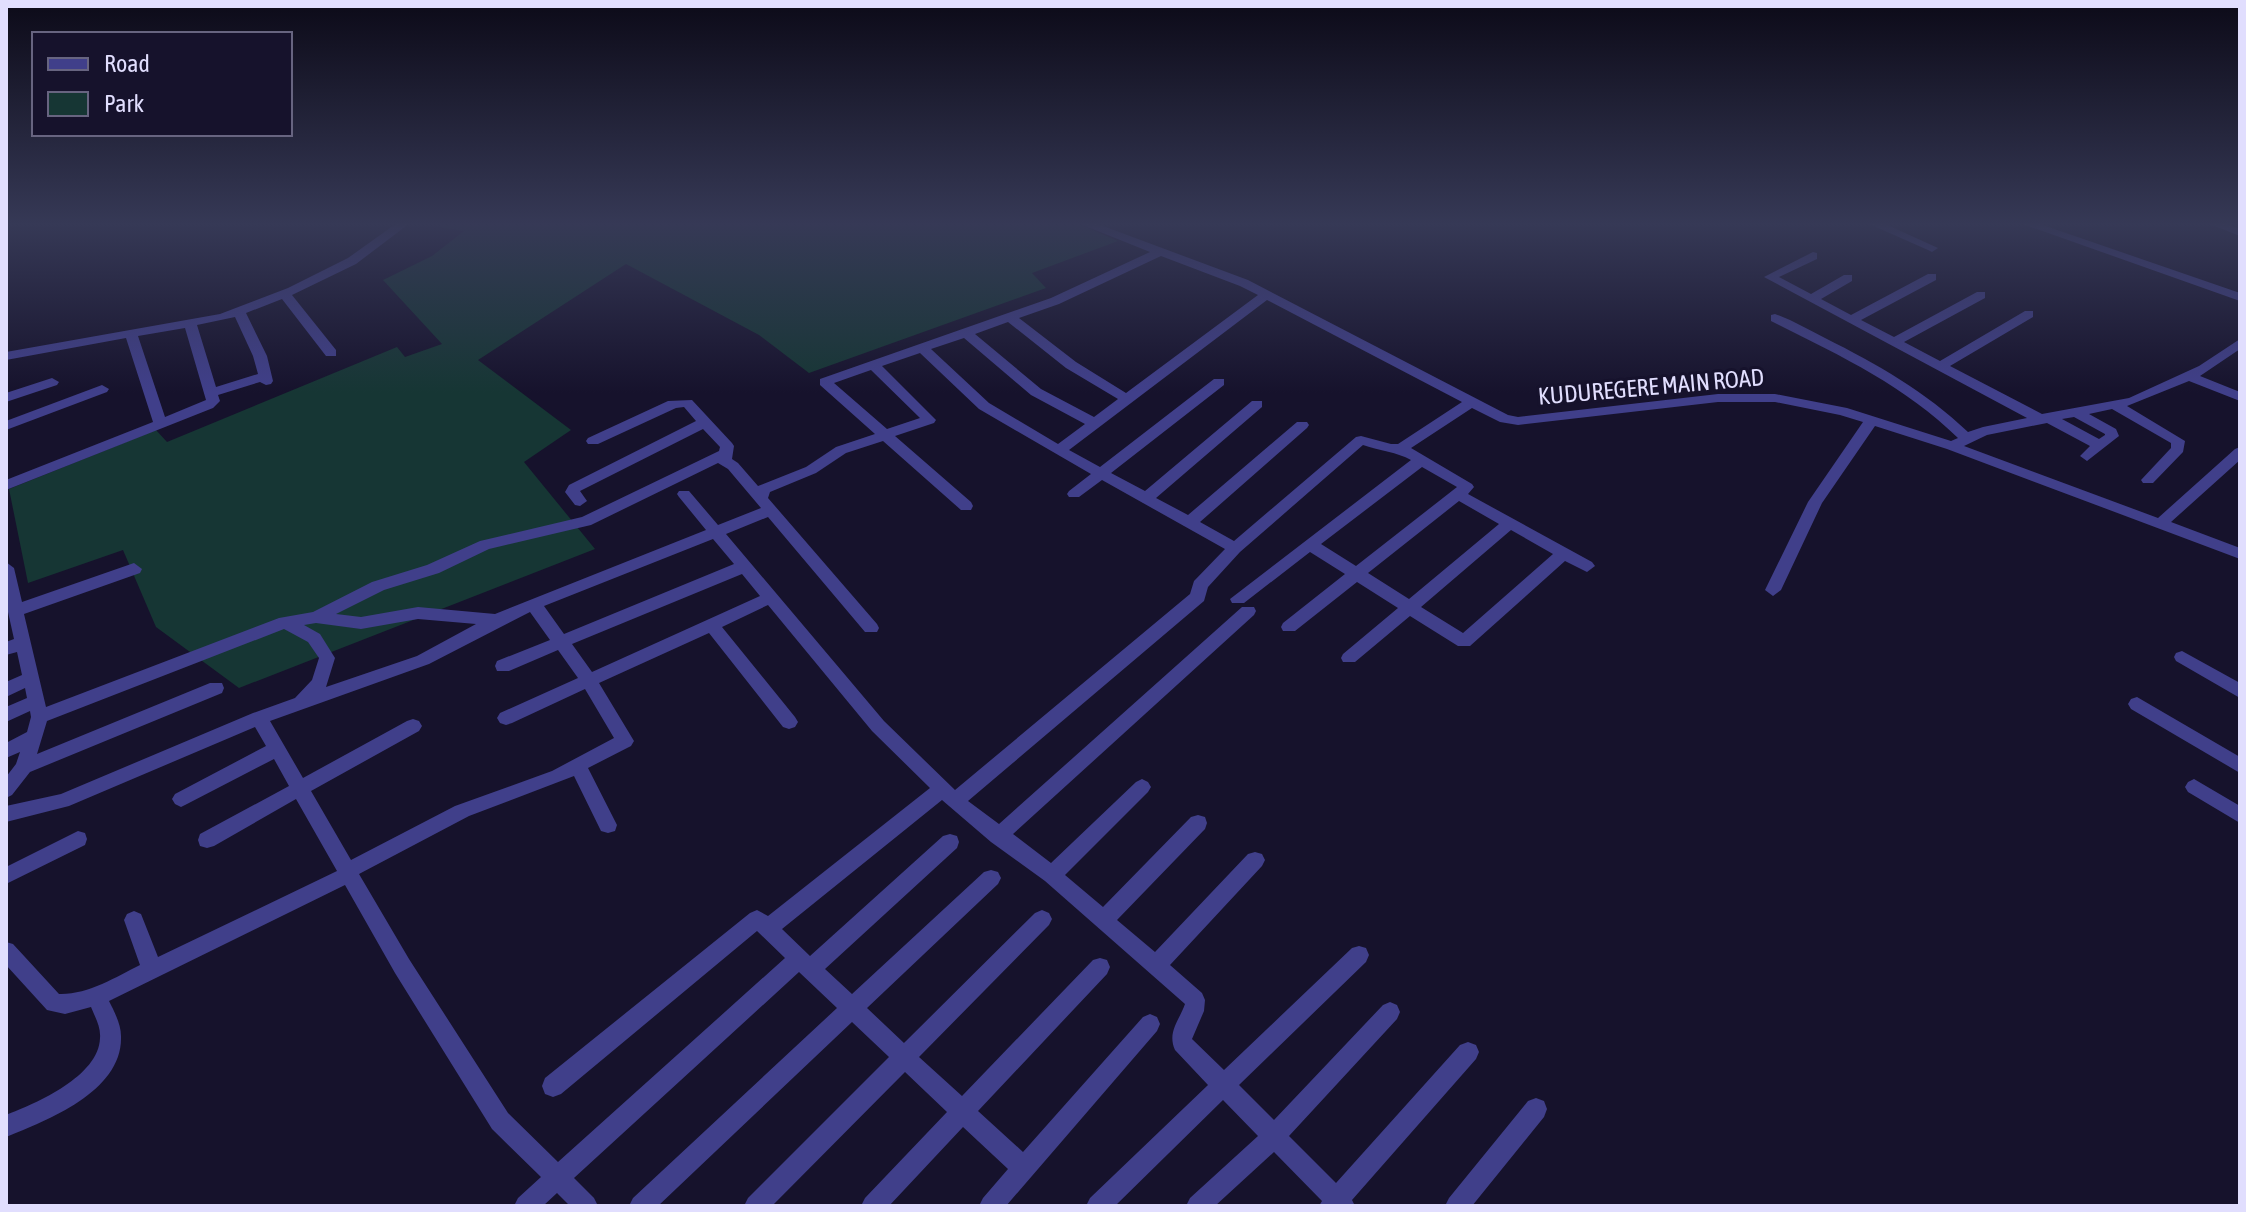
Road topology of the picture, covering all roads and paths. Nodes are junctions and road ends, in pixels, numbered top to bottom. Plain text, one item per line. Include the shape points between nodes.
1 (314, 280) edge
2 (1101, 280) edge
3 (1228, 280) edge
4 (1775, 280) edge
5 (1845, 280) edge
6 (1927, 280) edge
7 (2190, 280) edge
8 (285, 294) junction
9 (1266, 295) junction
10 (1981, 295) dead end
11 (2240, 297) edge
12 (1811, 299) junction
13 (239, 311) junction
14 (2029, 314) dead end
15 (1010, 317) junction
16 (1775, 318) dead end
17 (1851, 320) junction
18 (191, 325) junction
19 (966, 333) junction
20 (131, 335) junction
21 (1895, 342) junction
22 (922, 348) junction
23 (2236, 350) edge
24 (331, 353) dead end
25 (6, 356) edge
26 (873, 365) junction
27 (1941, 366) junction
28 (2189, 376) junction
29 (52, 382) dead end
30 (1219, 382) dead end
31 (102, 389) dead end
32 (209, 393) junction
33 (2240, 397) edge
34 (6, 398) edge
35 (1125, 398) junction
36 (1470, 403) junction
37 (1257, 404) dead end
38 (2114, 405) junction
39 (2075, 412) junction
40 (2042, 417) junction
41 (1872, 420) junction
42 (706, 422) junction
43 (1092, 422) junction
44 (160, 423) junction
45 (1302, 425) dead end
46 (6, 426) edge
47 (885, 434) junction
48 (1966, 438) junction
49 (593, 441) dead end
50 (2098, 445) junction
51 (1952, 446) junction
52 (1401, 448) junction
53 (1059, 450) junction
54 (2240, 452) edge
55 (725, 454) junction
56 (2087, 456) dead end
57 (1421, 460) junction
58 (1101, 473) junction
59 (2148, 480) dead end
60 (6, 485) edge
61 (684, 494) dead end
62 (1074, 494) dead end
63 (1457, 494) junction
64 (1146, 498) junction
65 (580, 501) dead end
66 (764, 506) junction
67 (966, 506) dead end
68 (1190, 522) junction
69 (1510, 523) junction
70 (2160, 524) junction
71 (717, 533) junction
72 (1311, 545) junction
73 (1235, 548) junction
74 (1564, 553) junction
75 (2240, 554) edge
76 (745, 566) junction
77 (1587, 566) dead end
78 (134, 569) dead end
79 (6, 571) edge
80 (1357, 574) junction
81 (1773, 590) dead end
82 (772, 597) junction
83 (534, 605) junction
84 (1410, 608) junction
85 (12, 610) edge
86 (316, 617) junction
87 (499, 620) junction
88 (285, 622) junction
89 (711, 624) junction
90 (1289, 627) dead end
91 (871, 628) dead end
92 (562, 642) junction
93 (14, 646) edge
94 (2182, 657) dead end
95 (1349, 658) dead end
96 (503, 666) dead end
97 (31, 678) junction
98 (588, 679) junction
99 (216, 688) dead end
100 (6, 690) edge
101 (2240, 691) edge
102 (299, 702) junction
103 (2137, 704) dead end
104 (38, 709) junction
105 (6, 715) edge
106 (259, 718) junction
107 (506, 718) dead end
108 (789, 722) dead end
109 (413, 726) dead end
110 (34, 736) junction
111 (277, 749) junction
112 (6, 751) edge
113 (578, 765) junction
114 (2240, 766) edge
115 (24, 767) junction
116 (301, 787) junction
117 (1142, 787) dead end
118 (2194, 787) dead end
119 (6, 790) edge
120 (949, 795) junction
121 (181, 799) dead end
122 (6, 814) edge
123 (2240, 815) edge
124 (1198, 823) dead end
125 (608, 825) dead end
126 (998, 836) junction
127 (78, 839) dead end
128 (207, 840) dead end
129 (950, 842) dead end
130 (1255, 860) dead end
131 (348, 872) junction
132 (1052, 875) junction
133 (6, 876) edge
134 (991, 878) dead end
135 (1042, 919) dead end
136 (134, 920) dead end
137 (1104, 920) junction
138 (767, 929) junction
139 (6, 951) edge
140 (1359, 955) dead end
141 (804, 964) junction
142 (1156, 965) junction
143 (1100, 967) dead end
144 (152, 969) junction
145 (97, 996) junction
146 (852, 1008) junction
147 (1390, 1012) dead end
148 (1150, 1024) dead end
149 (1468, 1052) dead end
150 (906, 1056) junction
151 (553, 1086) dead end
152 (1223, 1088) junction
153 (1536, 1109) dead end
154 (964, 1111) junction
155 (6, 1126) edge
156 (1273, 1137) junction
157 (1024, 1169) junction
158 (555, 1176) junction
159 (1337, 1204) edge
160 (526, 1206) edge
161 (586, 1206) edge
162 (641, 1206) edge
163 (756, 1206) edge
164 (873, 1206) edge
165 (991, 1206) edge
166 (1098, 1206) edge
167 (1198, 1206) edge
168 (1457, 1206) edge

1 - 8 street
2 - 15 street
3 - 9 street, KUDUREGERE MAIN ROAD
4 - 12 street
5 - 12 street
6 - 17 street
7 - 11 street
8 - 13 street
8 - 24 street
9 - 35 street
9 - 36 street, KUDUREGERE MAIN ROAD
10 - 21 street
12 - 17 street
13 - 18 street
13 - 32 street via 265,378
14 - 27 street
15 - 19 street
15 - 35 street via 1071,365
16 - 48 street via 1905,388
17 - 21 street
18 - 20 street
18 - 32 street
19 - 22 street
19 - 43 street via 1036,392
20 - 25 street
20 - 44 street
21 - 27 street
22 - 26 street
22 - 53 street via 984,406
23 - 28 street
26 - 47 street via 929,420
26 - 47 street via 825,382
27 - 40 street
28 - 33 street
28 - 38 street
29 - 34 street
30 - 58 street
31 - 46 street
32 - 44 street via 213,401 208,405
35 - 43 street
36 - 41 street, KUDUREGERE MAIN ROAD via 1518,421 1718,398 1775,398
36 - 52 street
37 - 64 street
38 - 39 street
38 - 59 street via 2178,441 2178,449
39 - 40 street
39 - 50 street via 2111,432
40 - 48 street
40 - 50 street
41 - 51 street, KUDUREGERE MAIN ROAD
41 - 81 street via 1815,502
42 - 49 street via 687,403 678,402
42 - 55 street via 727,446
42 - 65 street via 574,488
43 - 53 street
44 - 60 street
45 - 68 street
47 - 66 street via 764,489
47 - 67 street
48 - 51 street
50 - 56 street
51 - 70 street, KUDUREGERE MAIN ROAD
52 - 57 street
52 - 73 street via 1361,440
53 - 58 street
54 - 70 street
55 - 66 street via 724,461
55 - 86 street via 586,521 485,545 378,586
57 - 63 street via 1467,487
57 - 72 street
58 - 62 street
58 - 64 street
61 - 71 street
63 - 69 street
63 - 80 street
64 - 68 street
66 - 71 street
66 - 91 street
68 - 73 street
69 - 74 street
69 - 84 street
70 - 75 street, KUDUREGERE MAIN ROAD
71 - 76 street
71 - 83 street
72 - 80 street
72 - 126 street
73 - 120 street via 1200,585 1198,597
74 - 77 street
74 - 84 street via 1464,642
76 - 82 street
76 - 92 street
78 - 85 street
79 - 85 street
80 - 84 street
80 - 90 street
82 - 89 street
82 - 120 street via 878,726
83 - 87 street
83 - 92 street
84 - 95 street
85 - 93 street
86 - 87 street via 361,623 418,613
86 - 88 street
87 - 102 street via 423,660
88 - 102 street via 314,638 327,658 320,683
88 - 104 street
89 - 98 street
89 - 108 street
92 - 96 street
92 - 98 street
93 - 97 street
94 - 101 street
97 - 100 street
97 - 104 street
98 - 107 street
98 - 113 street via 625,741
99 - 115 street
102 - 106 street
103 - 114 street
104 - 105 street
104 - 110 street
106 - 111 street
106 - 122 street via 63,801
109 - 116 street
110 - 112 street
110 - 115 street
111 - 116 street
111 - 121 street
113 - 125 street
113 - 131 street via 462,811
115 - 119 street
116 - 128 street
116 - 131 street
117 - 132 street
118 - 123 street
120 - 126 street
120 - 138 street
124 - 137 street
126 - 132 street
127 - 133 street
129 - 141 street
130 - 142 street
131 - 144 street
131 - 158 street via 500,1121
132 - 137 street
134 - 146 street
135 - 150 street
136 - 144 street
137 - 142 street
138 - 141 street
138 - 151 street via 757,919
139 - 145 street via 58,1005
140 - 152 street
141 - 146 street
141 - 158 street
142 - 152 street via 1195,1000 1181,1031 1182,1043
143 - 154 street
144 - 145 street
145 - 155 street via 111,1038 99,1070 76,1091
146 - 150 street
146 - 162 street
147 - 156 street
148 - 157 street
149 - 159 street
150 - 154 street
150 - 163 street
152 - 156 street
152 - 166 street
153 - 168 street
154 - 157 street
154 - 164 street
156 - 159 street
156 - 167 street
157 - 165 street
158 - 160 street
158 - 161 street

